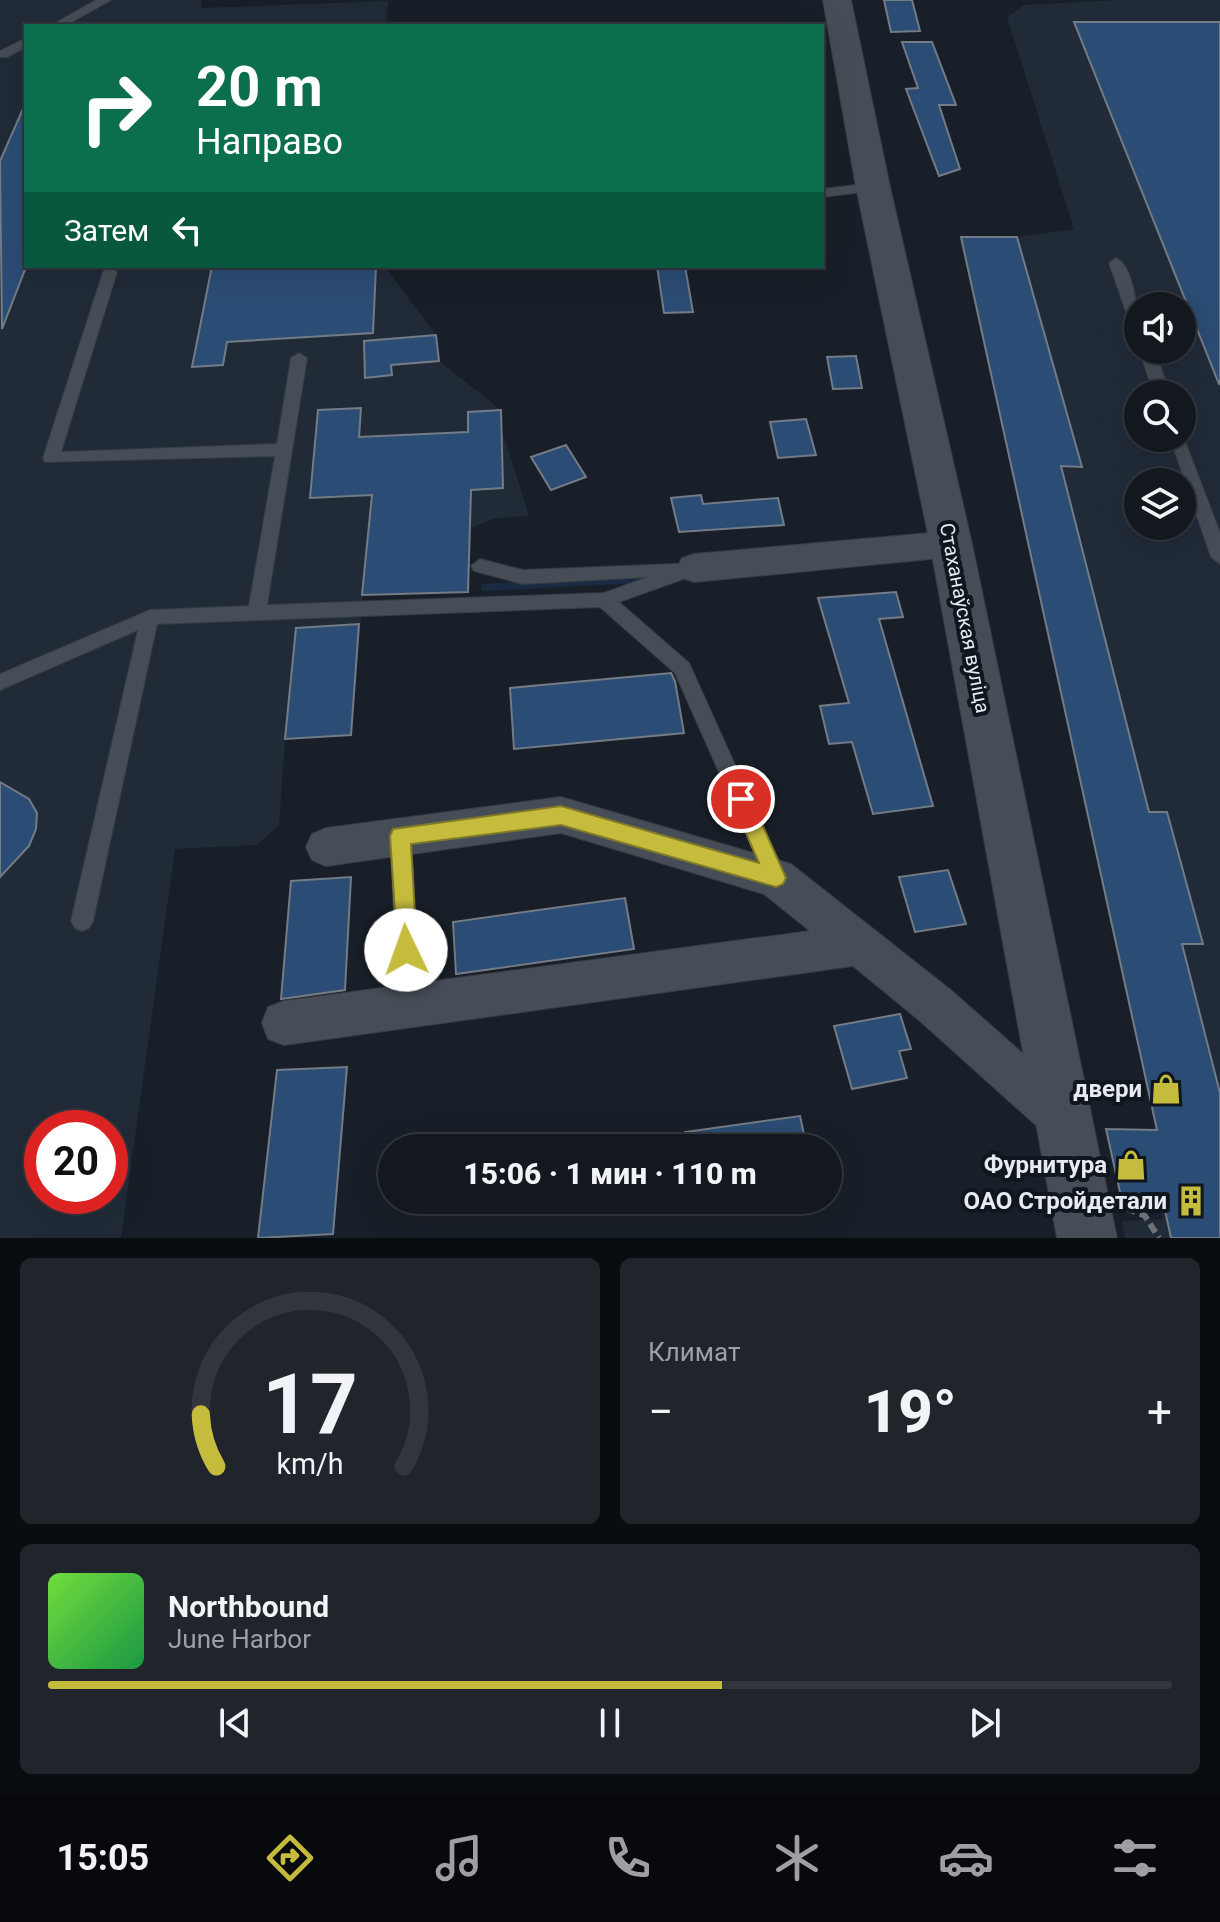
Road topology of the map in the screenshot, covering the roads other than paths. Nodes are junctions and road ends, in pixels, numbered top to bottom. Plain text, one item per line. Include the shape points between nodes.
1 (105, 0) edge
2 (837, 0) edge
3 (60, 24) edge
4 (24, 43) edge
5 (3, 54) dead end
6 (873, 187) junction
7 (824, 193) edge
8 (1116, 263) dead end
9 (110, 272) dead end
10 (1126, 292) edge
11 (299, 358) dead end
12 (284, 450) junction
13 (1183, 452) edge
14 (951, 544) junction
15 (1220, 557) edge
16 (480, 566) dead end
17 (694, 568) junction
18 (604, 600) junction
19 (257, 613) junction
20 (150, 617) junction
21 (0, 682) edge
22 (401, 836) junction
23 (326, 847) dead end
24 (776, 878) junction
25 (82, 921) dead end
26 (860, 945) junction
27 (408, 1007) junction
28 (284, 1023) dead end
29 (1064, 1120) junction
30 (1087, 1238) edge

1 - 3 lane
2 - 6 street, Стаханаўская вуліца
4 - 5 lane
6 - 7 lane
6 - 14 street, Стаханаўская вуліца
8 - 10 lane
9 - 12 lane via 51,458
11 - 12 lane
12 - 19 lane
13 - 15 lane
14 - 17 street
14 - 29 street, Стаханаўская вуліца
16 - 17 lane via 523,577
17 - 18 lane
18 - 19 lane
18 - 24 lane via 682,668
19 - 20 lane
20 - 21 lane
20 - 25 lane
22 - 23 street
22 - 24 street via 561,815
22 - 27 lane
24 - 26 street
26 - 27 street
26 - 29 street
27 - 28 street
29 - 30 street, Стаханаўская вуліца

